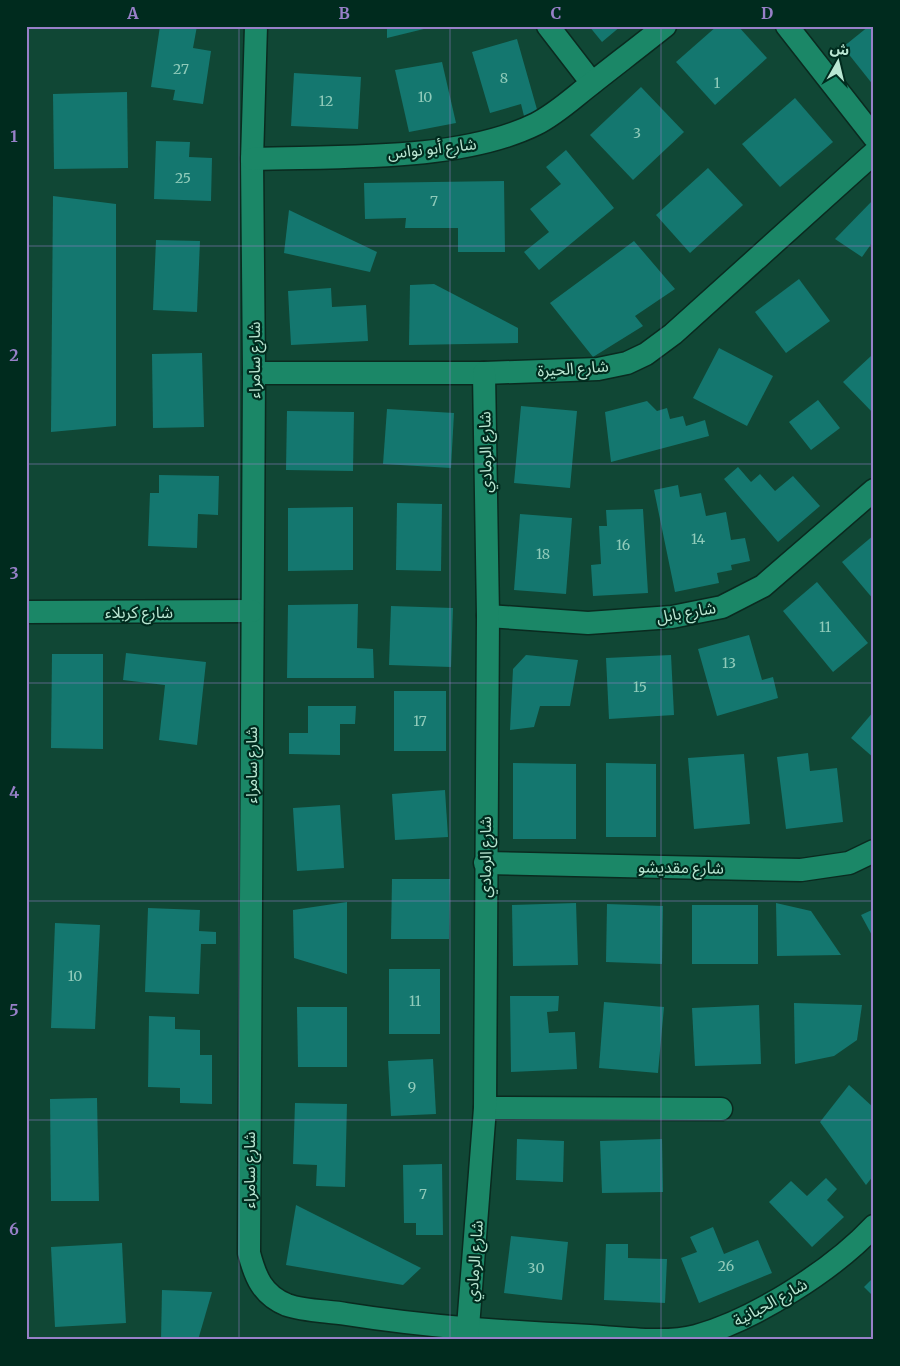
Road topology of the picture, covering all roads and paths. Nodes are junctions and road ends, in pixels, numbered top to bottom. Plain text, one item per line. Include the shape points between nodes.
1 (256, 26) edge
2 (548, 26) edge
3 (665, 26) edge
4 (787, 26) edge
5 (592, 83) junction
6 (874, 137) edge
7 (874, 153) edge
8 (252, 159) junction
9 (254, 373) junction
10 (484, 373) junction
11 (874, 490) edge
12 (252, 611) junction
13 (26, 612) edge
14 (488, 616) junction
15 (874, 851) edge
16 (485, 863) junction
17 (485, 1108) junction
18 (721, 1109) dead end
19 (874, 1226) edge
20 (468, 1335) edge

1 - 8 street, شارع سامراء
2 - 5 street
3 - 5 street, شارع أبو نواس
4 - 6 street
5 - 8 street, شارع أبو نواس via 536,124 485,142 412,153
7 - 10 street, شارع الحيرة via 673,334 646,354 627,363 598,369
8 - 9 street, شارع سامراء
9 - 10 street, شارع الحيرة
9 - 12 street, شارع سامراء
10 - 14 street, شارع الرمادي
11 - 14 street, شارع بابل via 763,586 722,607 672,617 588,623
12 - 13 street, شارع كربلاء
12 - 20 street, شارع سامراء via 249,1253 255,1277 268,1294 288,1305
14 - 16 street, شارع الرمادي
15 - 16 street, شارع مقديشو via 849,863 801,870
16 - 17 street, شارع الرمادي
17 - 18 street
17 - 20 street, شارع الرمادي
19 - 20 street, شارع الحبانية via 806,1284 726,1327 693,1336 644,1339

